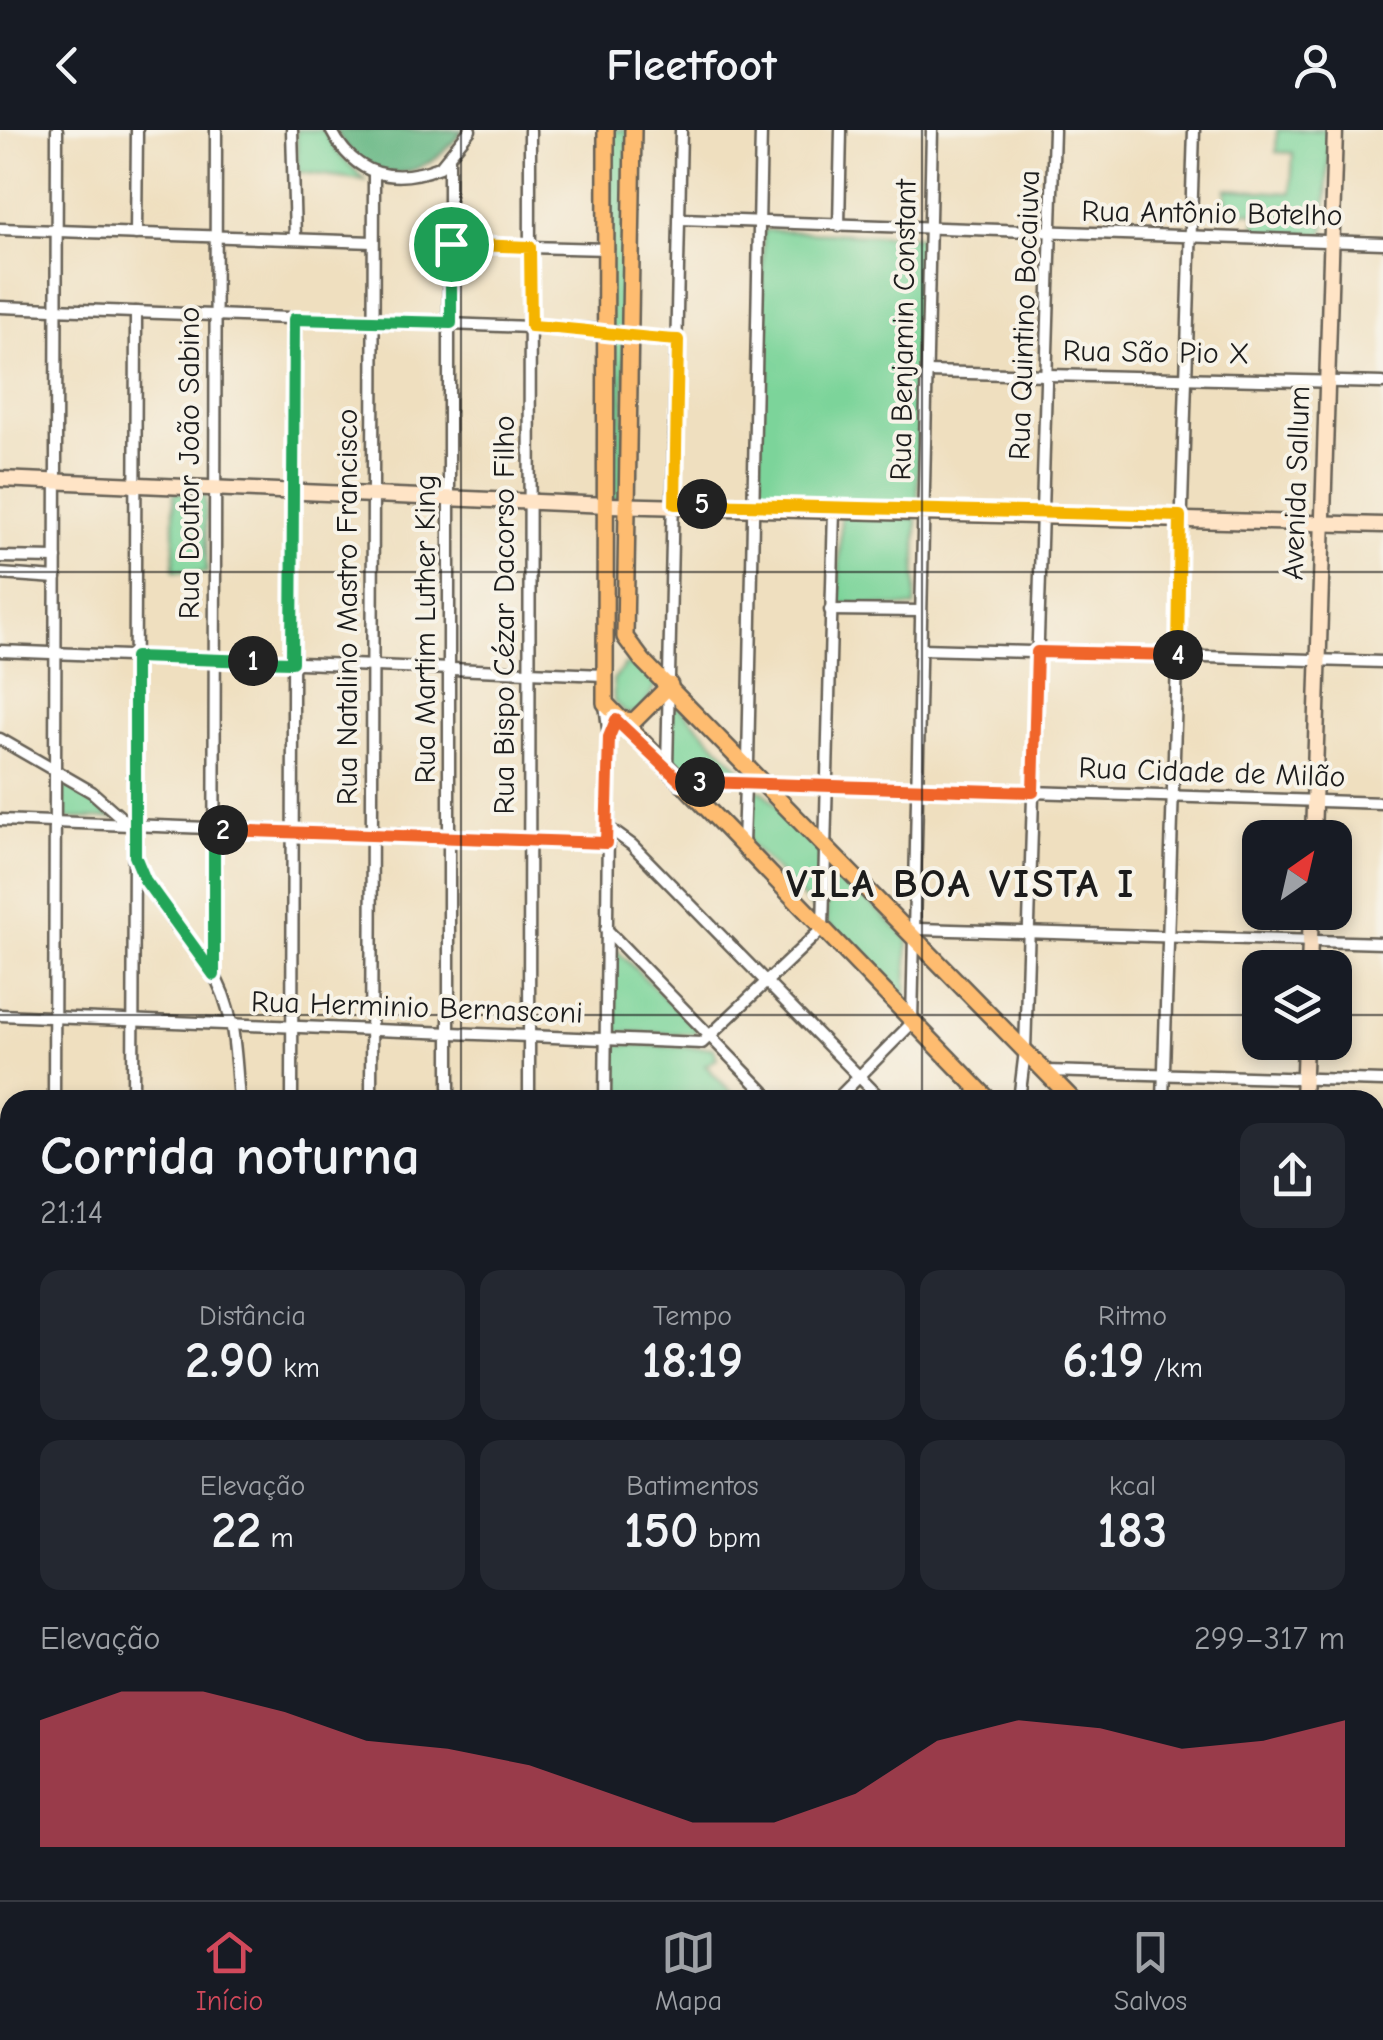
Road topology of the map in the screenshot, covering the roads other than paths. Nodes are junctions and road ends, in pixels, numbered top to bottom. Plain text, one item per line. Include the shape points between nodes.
1 (57, 130) edge
2 (136, 130) edge
3 (216, 130) edge
4 (292, 130) edge
5 (331, 130) edge
6 (470, 130) edge
7 (530, 130) edge
8 (606, 130) edge
9 (633, 130) edge
10 (682, 130) edge
11 (761, 130) edge
12 (841, 130) edge
13 (932, 130) edge
14 (1054, 130) edge
15 (1194, 130) edge
16 (1335, 130) edge
17 (448, 159) junction
18 (374, 175) junction
19 (680, 219) junction
20 (759, 222) junction
21 (838, 226) junction
22 (930, 229) junction
23 (0, 230) edge
24 (56, 232) junction
25 (136, 234) junction
26 (1052, 234) junction
27 (214, 235) junction
28 (295, 238) junction
29 (1190, 238) junction
30 (1332, 240) junction
31 (373, 242) junction
32 (1383, 242) edge
33 (451, 244) junction
34 (530, 247) junction
35 (608, 248) junction
36 (0, 307) edge
37 (56, 309) junction
38 (136, 312) junction
39 (214, 314) junction
40 (294, 319) junction
41 (373, 321) junction
42 (451, 323) junction
43 (531, 326) junction
44 (608, 330) junction
45 (632, 337) junction
46 (678, 340) junction
47 (927, 372) junction
48 (1048, 374) junction
49 (1186, 378) junction
50 (1327, 381) junction
51 (1383, 383) edge
52 (0, 479) edge
53 (56, 481) junction
54 (136, 486) junction
55 (214, 489) junction
56 (292, 492) junction
57 (371, 495) junction
58 (450, 497) junction
59 (530, 500) junction
60 (628, 504) junction
61 (675, 504) junction
62 (608, 505) junction
63 (752, 506) junction
64 (834, 509) junction
65 (926, 512) junction
66 (1042, 516) junction
67 (1180, 516) junction
68 (1324, 522) junction
69 (1383, 525) edge
70 (0, 557) edge
71 (56, 558) junction
72 (0, 574) edge
73 (56, 578) junction
74 (830, 610) junction
75 (922, 611) junction
76 (921, 649) junction
77 (0, 650) edge
78 (57, 652) junction
79 (1037, 652) junction
80 (135, 657) junction
81 (1178, 658) junction
82 (214, 660) junction
83 (1318, 660) junction
84 (643, 661) junction
85 (292, 662) junction
86 (1383, 662) edge
87 (371, 665) junction
88 (450, 668) junction
89 (529, 671) junction
90 (604, 675) junction
91 (670, 685) junction
92 (605, 704) junction
93 (616, 720) junction
94 (609, 737) junction
95 (0, 739) edge
96 (748, 764) junction
97 (54, 768) junction
98 (667, 768) junction
99 (680, 781) junction
100 (745, 784) junction
101 (764, 784) junction
102 (825, 786) junction
103 (919, 788) junction
104 (1033, 792) junction
105 (1172, 796) junction
106 (1313, 800) junction
107 (1383, 803) edge
108 (0, 820) edge
109 (1312, 820) edge
110 (53, 822) junction
111 (130, 825) junction
112 (606, 826) junction
113 (214, 829) junction
114 (291, 834) junction
115 (371, 836) junction
116 (450, 840) junction
117 (528, 841) junction
118 (606, 843) junction
119 (742, 845) junction
120 (824, 846) junction
121 (135, 856) junction
122 (606, 928) junction
123 (823, 928) junction
124 (1310, 930) edge
125 (911, 932) junction
126 (1027, 932) junction
127 (1168, 936) junction
128 (1310, 941) junction
129 (1383, 943) edge
130 (1310, 950) edge
131 (214, 975) junction
132 (766, 982) junction
133 (0, 1016) edge
134 (54, 1018) junction
135 (133, 1022) junction
136 (912, 1023) junction
137 (232, 1026) junction
138 (291, 1027) junction
139 (372, 1030) junction
140 (450, 1033) junction
141 (530, 1036) junction
142 (605, 1038) junction
143 (710, 1038) junction
144 (1025, 1051) junction
145 (1304, 1060) edge
146 (1046, 1071) junction
147 (1164, 1076) junction
148 (860, 1077) junction
149 (1303, 1077) junction
150 (1383, 1080) edge
151 (54, 1090) edge
152 (133, 1090) edge
153 (238, 1090) edge
154 (292, 1090) edge
155 (371, 1090) edge
156 (450, 1090) edge
157 (529, 1090) edge
158 (605, 1090) edge
159 (762, 1090) edge
160 (846, 1090) edge
161 (872, 1090) edge
162 (979, 1090) edge
163 (1019, 1090) edge
164 (1064, 1090) edge
165 (1163, 1090) edge
166 (1303, 1090) edge

1 - 24 street
2 - 25 street
3 - 27 street, Rua Doutor João Sabino
4 - 28 street
5 - 18 street
6 - 17 street
7 - 34 street, Rua Bispo Cézar Dacorso Filho
8 - 35 main road
9 - 45 main road
10 - 19 street
11 - 20 street
12 - 21 street
13 - 22 street, Rua Benjamin Constant
14 - 26 street, Rua Quintino Bocaiuva
15 - 29 street
16 - 30 street, Avenida Sallum
17 - 18 street via 401,178
17 - 33 street, Rua Martim Luther King
18 - 31 street, Rua Natalino Mastro Francisco
19 - 20 street, Rua Antônio Botelho
19 - 46 street
20 - 21 street, Rua Antônio Botelho
20 - 63 street
21 - 22 street, Rua Antônio Botelho
22 - 26 street, Rua Antônio Botelho
22 - 47 street, Rua Benjamin Constant
23 - 24 street
24 - 25 street
24 - 37 street
25 - 27 street
26 - 29 street, Rua Antônio Botelho
26 - 48 street, Rua Quintino Bocaiuva
27 - 28 street
27 - 39 street, Rua Doutor João Sabino
28 - 31 street
29 - 30 street, Rua Antônio Botelho
29 - 49 street
30 - 32 street, Rua Antônio Botelho
30 - 50 street, Avenida Sallum
31 - 41 street, Rua Natalino Mastro Francisco
33 - 34 street
33 - 42 street, Rua Martim Luther King
34 - 35 street
34 - 43 street, Rua Bispo Cézar Dacorso Filho
35 - 44 main road
36 - 37 street
37 - 38 street
37 - 53 street
38 - 39 street
38 - 54 street
39 - 40 street
39 - 55 street, Rua Doutor João Sabino
40 - 41 street
40 - 56 street
41 - 42 street
41 - 57 street, Rua Natalino Mastro Francisco
42 - 43 street
42 - 58 street, Rua Martim Luther King
43 - 44 street
43 - 59 street, Rua Bispo Cézar Dacorso Filho
44 - 45 street
44 - 62 main road
45 - 46 street
45 - 60 main road
46 - 61 street
47 - 48 street, Rua São Pio X
47 - 65 street, Rua Benjamin Constant
48 - 49 street, Rua São Pio X
48 - 66 street, Rua Quintino Bocaiuva
49 - 50 street, Rua São Pio X
49 - 67 street
50 - 51 street, Rua São Pio X
50 - 68 street, Avenida Sallum
52 - 53 street
53 - 54 street
53 - 71 street
54 - 55 street
54 - 80 street
55 - 56 street
55 - 82 street, Rua Doutor João Sabino
56 - 57 street
56 - 85 street
57 - 58 street
57 - 87 street, Rua Natalino Mastro Francisco
58 - 59 street
58 - 88 street, Rua Martim Luther King
59 - 62 street
59 - 89 street, Rua Bispo Cézar Dacorso Filho
60 - 61 street
60 - 62 street
60 - 84 main road via 625,637
61 - 63 street
61 - 91 street
62 - 90 main road
63 - 64 street
63 - 96 street
64 - 65 street
64 - 74 street
65 - 66 street
65 - 75 street, Rua Benjamin Constant
66 - 67 street
66 - 79 street, Rua Quintino Bocaiuva
67 - 68 street
67 - 81 street
68 - 69 street
68 - 83 street, Avenida Sallum
70 - 71 street
71 - 73 street
72 - 73 street
73 - 78 street
74 - 75 street
74 - 102 street
75 - 76 street, Rua Benjamin Constant
76 - 79 street
76 - 103 street, Rua Benjamin Constant
77 - 78 street
78 - 80 street
78 - 97 street
79 - 81 street
79 - 104 street, Rua Quintino Bocaiuva
80 - 82 street
80 - 111 street
81 - 83 street
81 - 105 street
82 - 85 street
82 - 113 street, Rua Doutor João Sabino
83 - 86 street
83 - 106 street, Avenida Sallum
84 - 90 main road via 618,662
84 - 91 main road
85 - 87 street
85 - 114 street
87 - 88 street
87 - 115 street, Rua Natalino Mastro Francisco
88 - 89 street
88 - 116 street, Rua Martim Luther King
89 - 90 street
89 - 117 street, Rua Bispo Cézar Dacorso Filho
90 - 92 main road
91 - 93 main road via 634,721
91 - 96 main road
91 - 98 street
92 - 93 main road
92 - 94 street
93 - 94 street
93 - 98 main road
94 - 112 street
95 - 97 street
96 - 101 main road
97 - 110 street
97 - 111 street
98 - 99 main road
99 - 100 street, Rua Cidade de Milão
99 - 119 main road
100 - 101 street, Rua Cidade de Milão
100 - 119 street
101 - 102 street, Rua Cidade de Milão
101 - 120 main road
102 - 103 street, Rua Cidade de Milão
102 - 120 street
103 - 104 street, Rua Cidade de Milão
103 - 125 street, Rua Benjamin Constant
104 - 105 street, Rua Cidade de Milão
104 - 126 street, Rua Quintino Bocaiuva
105 - 106 street, Rua Cidade de Milão
105 - 127 street
106 - 107 street, Rua Cidade de Milão
106 - 109 street, Avenida Sallum
108 - 110 street
110 - 111 street
110 - 134 street
111 - 113 street
111 - 121 street
112 - 118 street
112 - 132 street
113 - 114 street
113 - 131 street, Rua Doutor João Sabino
114 - 115 street
114 - 138 street
115 - 116 street
115 - 139 street, Rua Natalino Mastro Francisco
116 - 117 street
116 - 140 street, Rua Martim Luther King
117 - 118 street
117 - 141 street, Rua Bispo Cézar Dacorso Filho
118 - 122 street
119 - 123 main road
120 - 123 street
120 - 125 main road
121 - 131 street via 154,894
121 - 135 street
122 - 142 street
122 - 143 street
123 - 132 street
123 - 136 main road
124 - 128 street
125 - 126 street
125 - 136 street, Rua Benjamin Constant
125 - 144 main road
126 - 127 street
126 - 144 street, Rua Quintino Bocaiuva
127 - 128 street
127 - 147 street
128 - 129 street
128 - 130 street
131 - 137 street
132 - 143 street
132 - 148 street
133 - 134 street, Rua Herminio Bernasconi
134 - 135 street, Rua Herminio Bernasconi
134 - 151 street
135 - 137 street, Rua Herminio Bernasconi
135 - 152 street
136 - 148 street
136 - 162 main road
137 - 138 street, Rua Herminio Bernasconi
137 - 153 street
138 - 139 street, Rua Herminio Bernasconi
138 - 154 street
139 - 140 street, Rua Herminio Bernasconi
139 - 155 street, Rua Natalino Mastro Francisco
140 - 141 street, Rua Herminio Bernasconi
140 - 156 street, Rua Martim Luther King
141 - 142 street, Rua Herminio Bernasconi
141 - 157 street, Rua Bispo Cézar Dacorso Filho
142 - 143 street, Rua Herminio Bernasconi
142 - 158 street
143 - 159 street
144 - 146 main road
144 - 163 street, Rua Quintino Bocaiuva
145 - 149 street
146 - 147 street
146 - 164 main road
147 - 149 street
147 - 165 street
148 - 160 street
148 - 161 street
149 - 150 street
149 - 166 street

